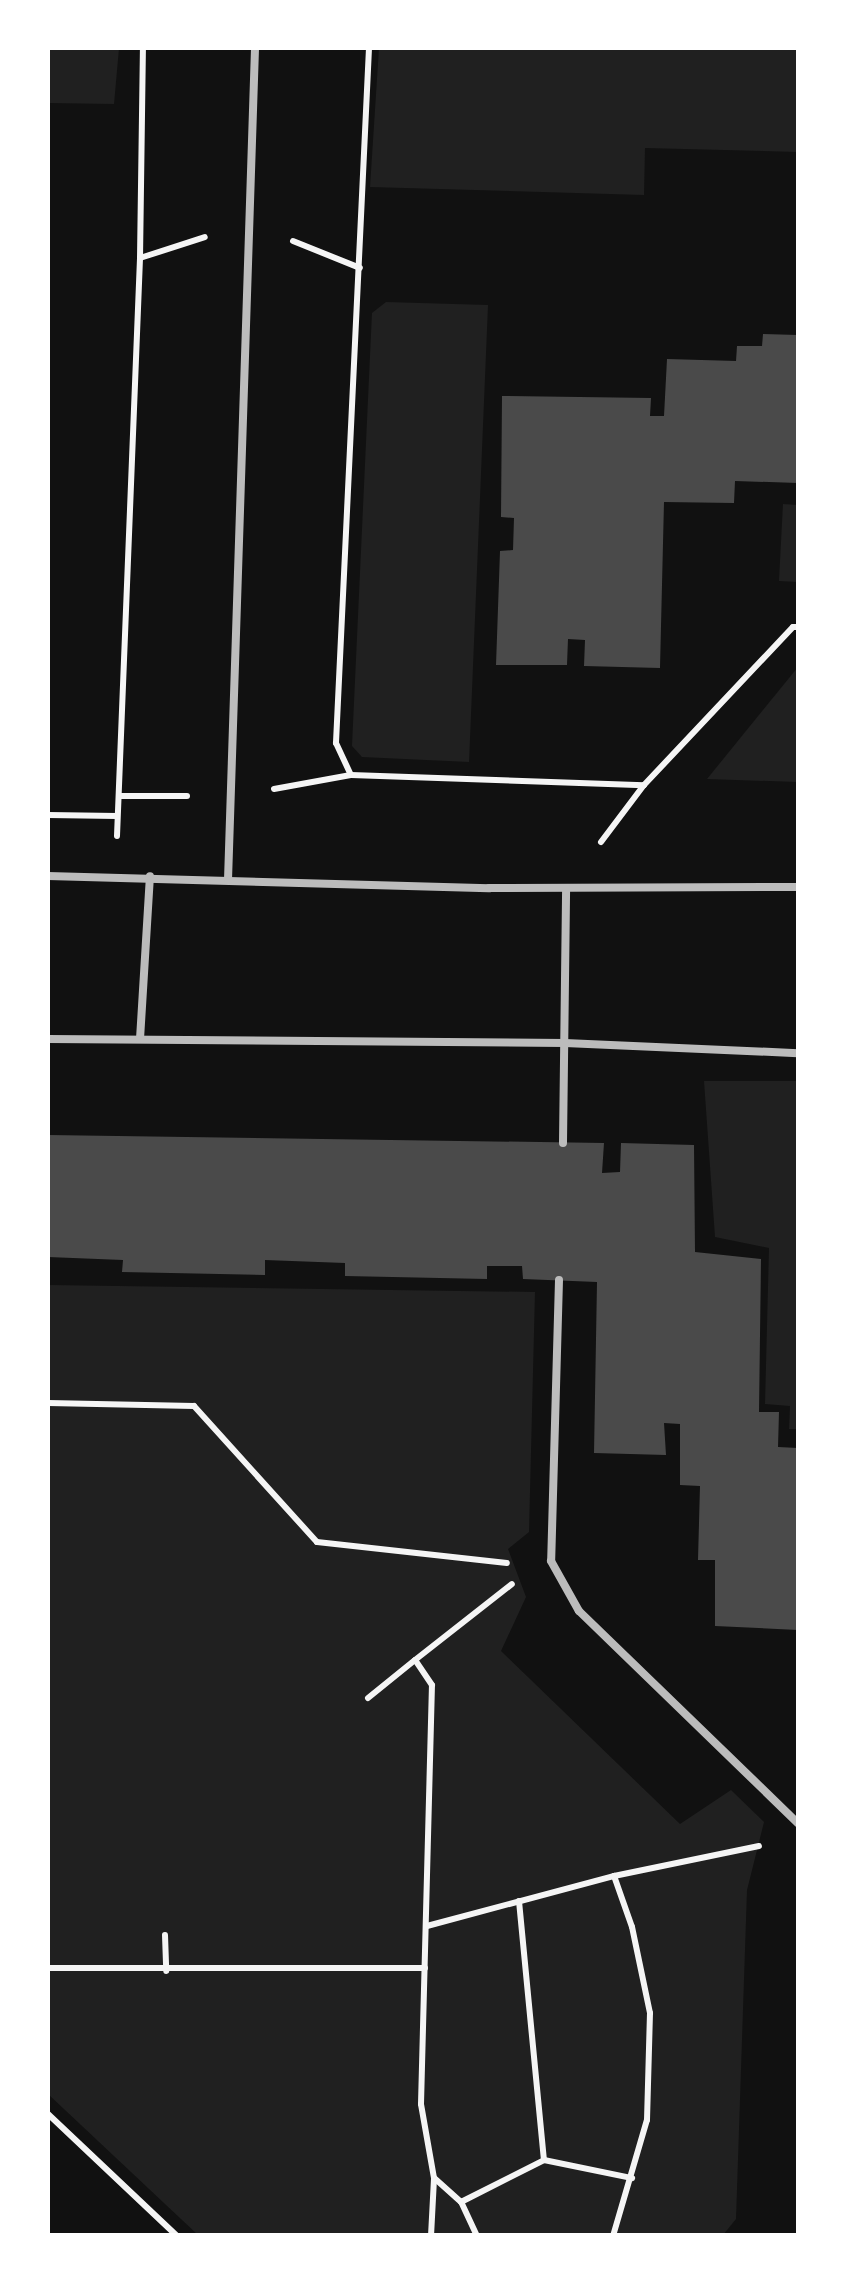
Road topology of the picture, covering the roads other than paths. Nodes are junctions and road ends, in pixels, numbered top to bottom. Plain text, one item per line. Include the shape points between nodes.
1 (255, 48) edge
2 (48, 876) edge
3 (150, 876) junction
4 (228, 880) junction
5 (798, 887) edge
6 (566, 888) junction
7 (48, 1039) edge
8 (140, 1039) junction
9 (565, 1043) junction
10 (798, 1053) edge
11 (562, 1143) dead end
12 (559, 1280) dead end
13 (798, 1821) edge

1 - 4 lane
2 - 3 lane
3 - 4 lane
3 - 8 lane
4 - 6 lane
5 - 6 lane
6 - 9 lane
7 - 8 lane
8 - 9 lane
9 - 10 lane
9 - 11 lane
12 - 13 lane via 551,1561 579,1611

